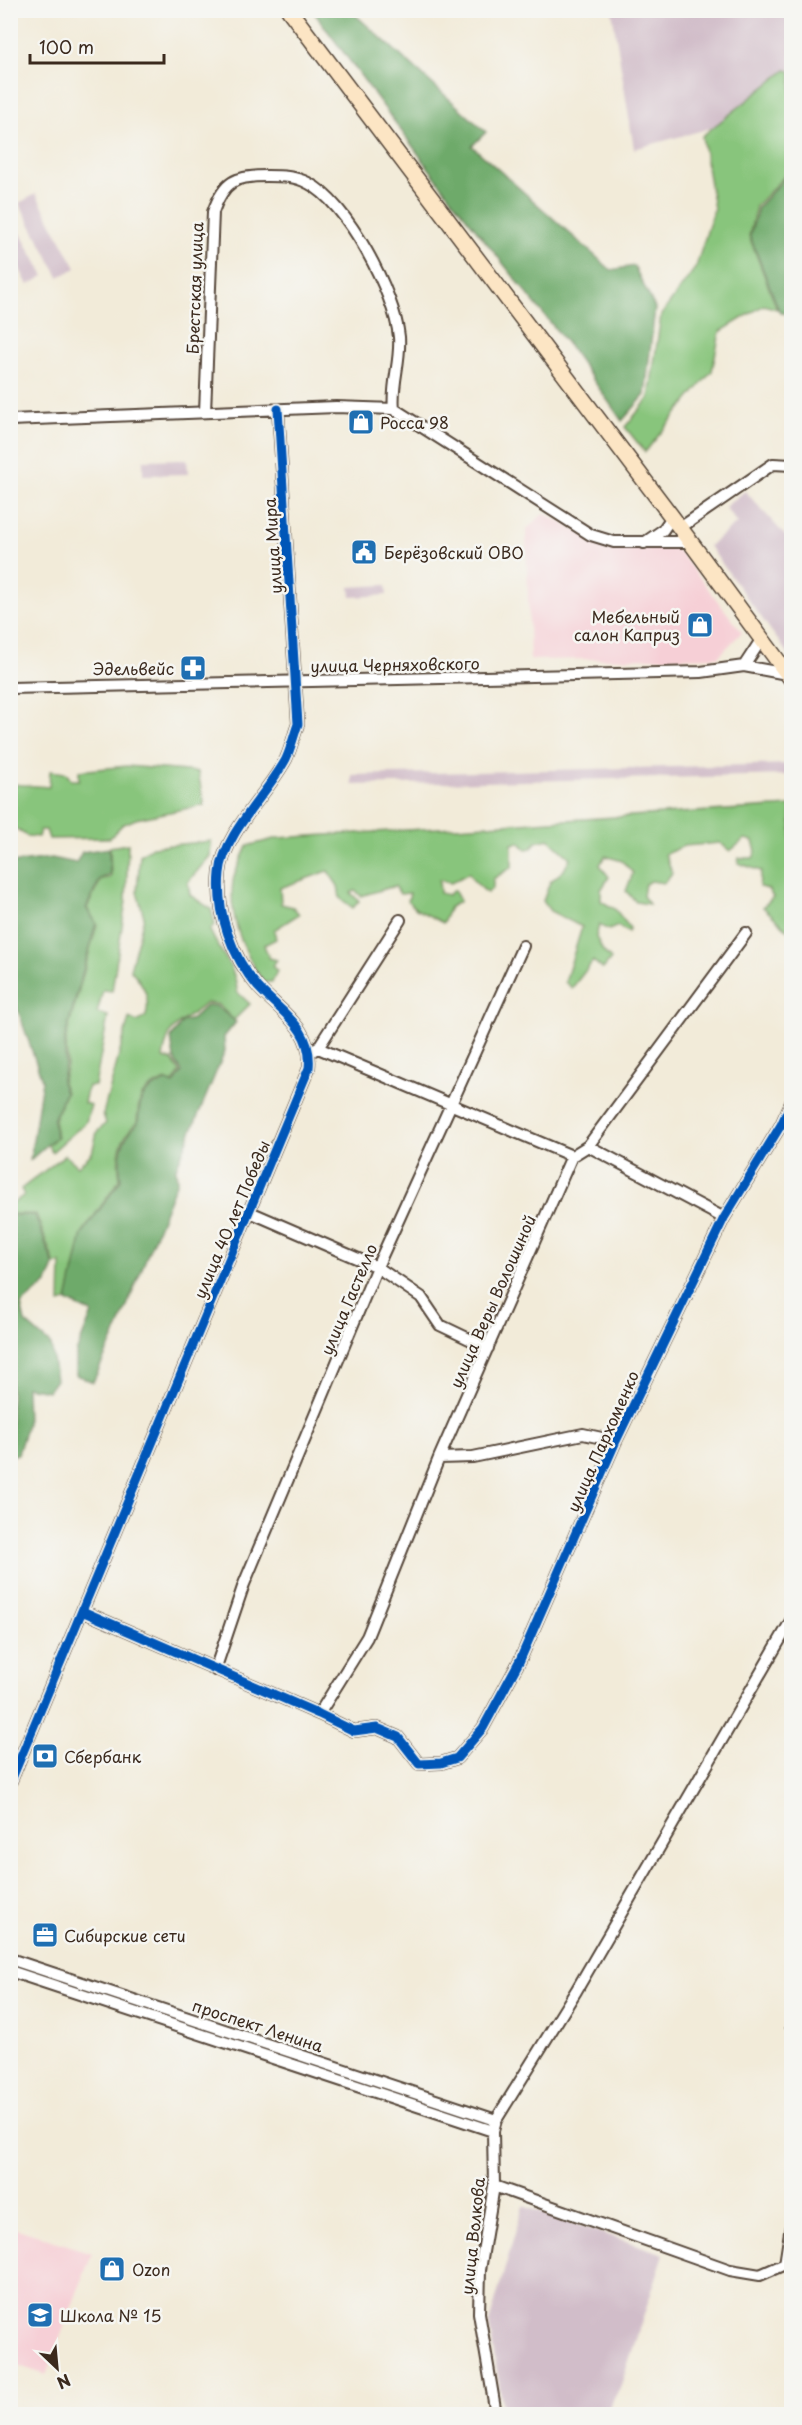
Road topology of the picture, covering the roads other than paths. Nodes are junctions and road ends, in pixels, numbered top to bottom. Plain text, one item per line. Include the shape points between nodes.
1 (289, 10) edge
2 (278, 409) junction
3 (394, 410) junction
4 (205, 412) junction
5 (10, 420) edge
6 (792, 465) edge
7 (676, 522) junction
8 (690, 542) junction
9 (644, 543) junction
10 (760, 640) junction
11 (744, 666) junction
12 (789, 677) edge
13 (296, 681) junction
14 (10, 688) edge
15 (400, 920) dead end
16 (746, 933) dead end
17 (523, 946) dead end
18 (314, 1050) junction
19 (792, 1101) edge
20 (449, 1104) junction
21 (588, 1146) junction
22 (572, 1156) junction
23 (250, 1212) junction
24 (724, 1218) junction
25 (377, 1267) junction
26 (488, 1348) junction
27 (616, 1441) junction
28 (439, 1458) junction
29 (82, 1611) junction
30 (792, 1619) edge
31 (215, 1670) junction
32 (319, 1714) junction
33 (10, 1783) edge
34 (10, 1959) edge
35 (10, 1971) edge
36 (496, 2120) junction
37 (493, 2131) junction
38 (494, 2186) junction
39 (792, 2219) edge
40 (788, 2264) edge
41 (496, 2415) edge

1 - 7 main road
2 - 3 street via 336,406
2 - 4 street
2 - 13 street, улица Мира
3 - 4 street, Брестская улица via 392,394 399,338 391,301 360,240 329,201 308,183 287,176 252,176 226,186 213,212
3 - 9 street via 591,536
4 - 5 street
6 - 7 street via 773,464
7 - 8 main road
7 - 9 street
8 - 9 street
8 - 10 main road
10 - 11 street
10 - 12 main road
11 - 12 street, улица Черняховского
11 - 13 street, улица Черняховского via 701,672
13 - 14 street, улица Черняховского
13 - 18 street via 298,724 286,758 228,847 220,870 219,900 226,931 238,956 257,985
15 - 18 street
16 - 21 street
17 - 20 street, улица Гастелло
18 - 20 street
18 - 23 street, улица 40 лет Победы
19 - 24 street, улица Пархоменко
20 - 22 street
20 - 25 street, улица Гастелло
21 - 22 street
21 - 24 street
22 - 26 street, улица Веры Волошиной
23 - 25 street
23 - 29 street, улица 40 лет Победы
24 - 27 street, улица Пархоменко
25 - 26 street via 421,1297 440,1325
25 - 31 street, улица Гастелло via 244,1584
26 - 28 street, улица Веры Волошиной
27 - 28 street via 583,1434 473,1457
27 - 32 street, улица Пархоменко via 520,1660 483,1728 457,1758 419,1764 398,1737 377,1728 354,1731
28 - 32 street, улица Веры Волошиной via 367,1637
29 - 31 street
29 - 33 street, улица 40 лет Победы
30 - 36 street, улица Волкова via 576,1991
31 - 32 street
34 - 36 street, проспект Ленина
35 - 37 street, проспект Ленина
36 - 37 street, улица Волкова
37 - 38 street, улица Волкова
38 - 40 street via 730,2270 760,2275
38 - 41 street, улица Волкова via 480,2270 479,2313
39 - 40 street

